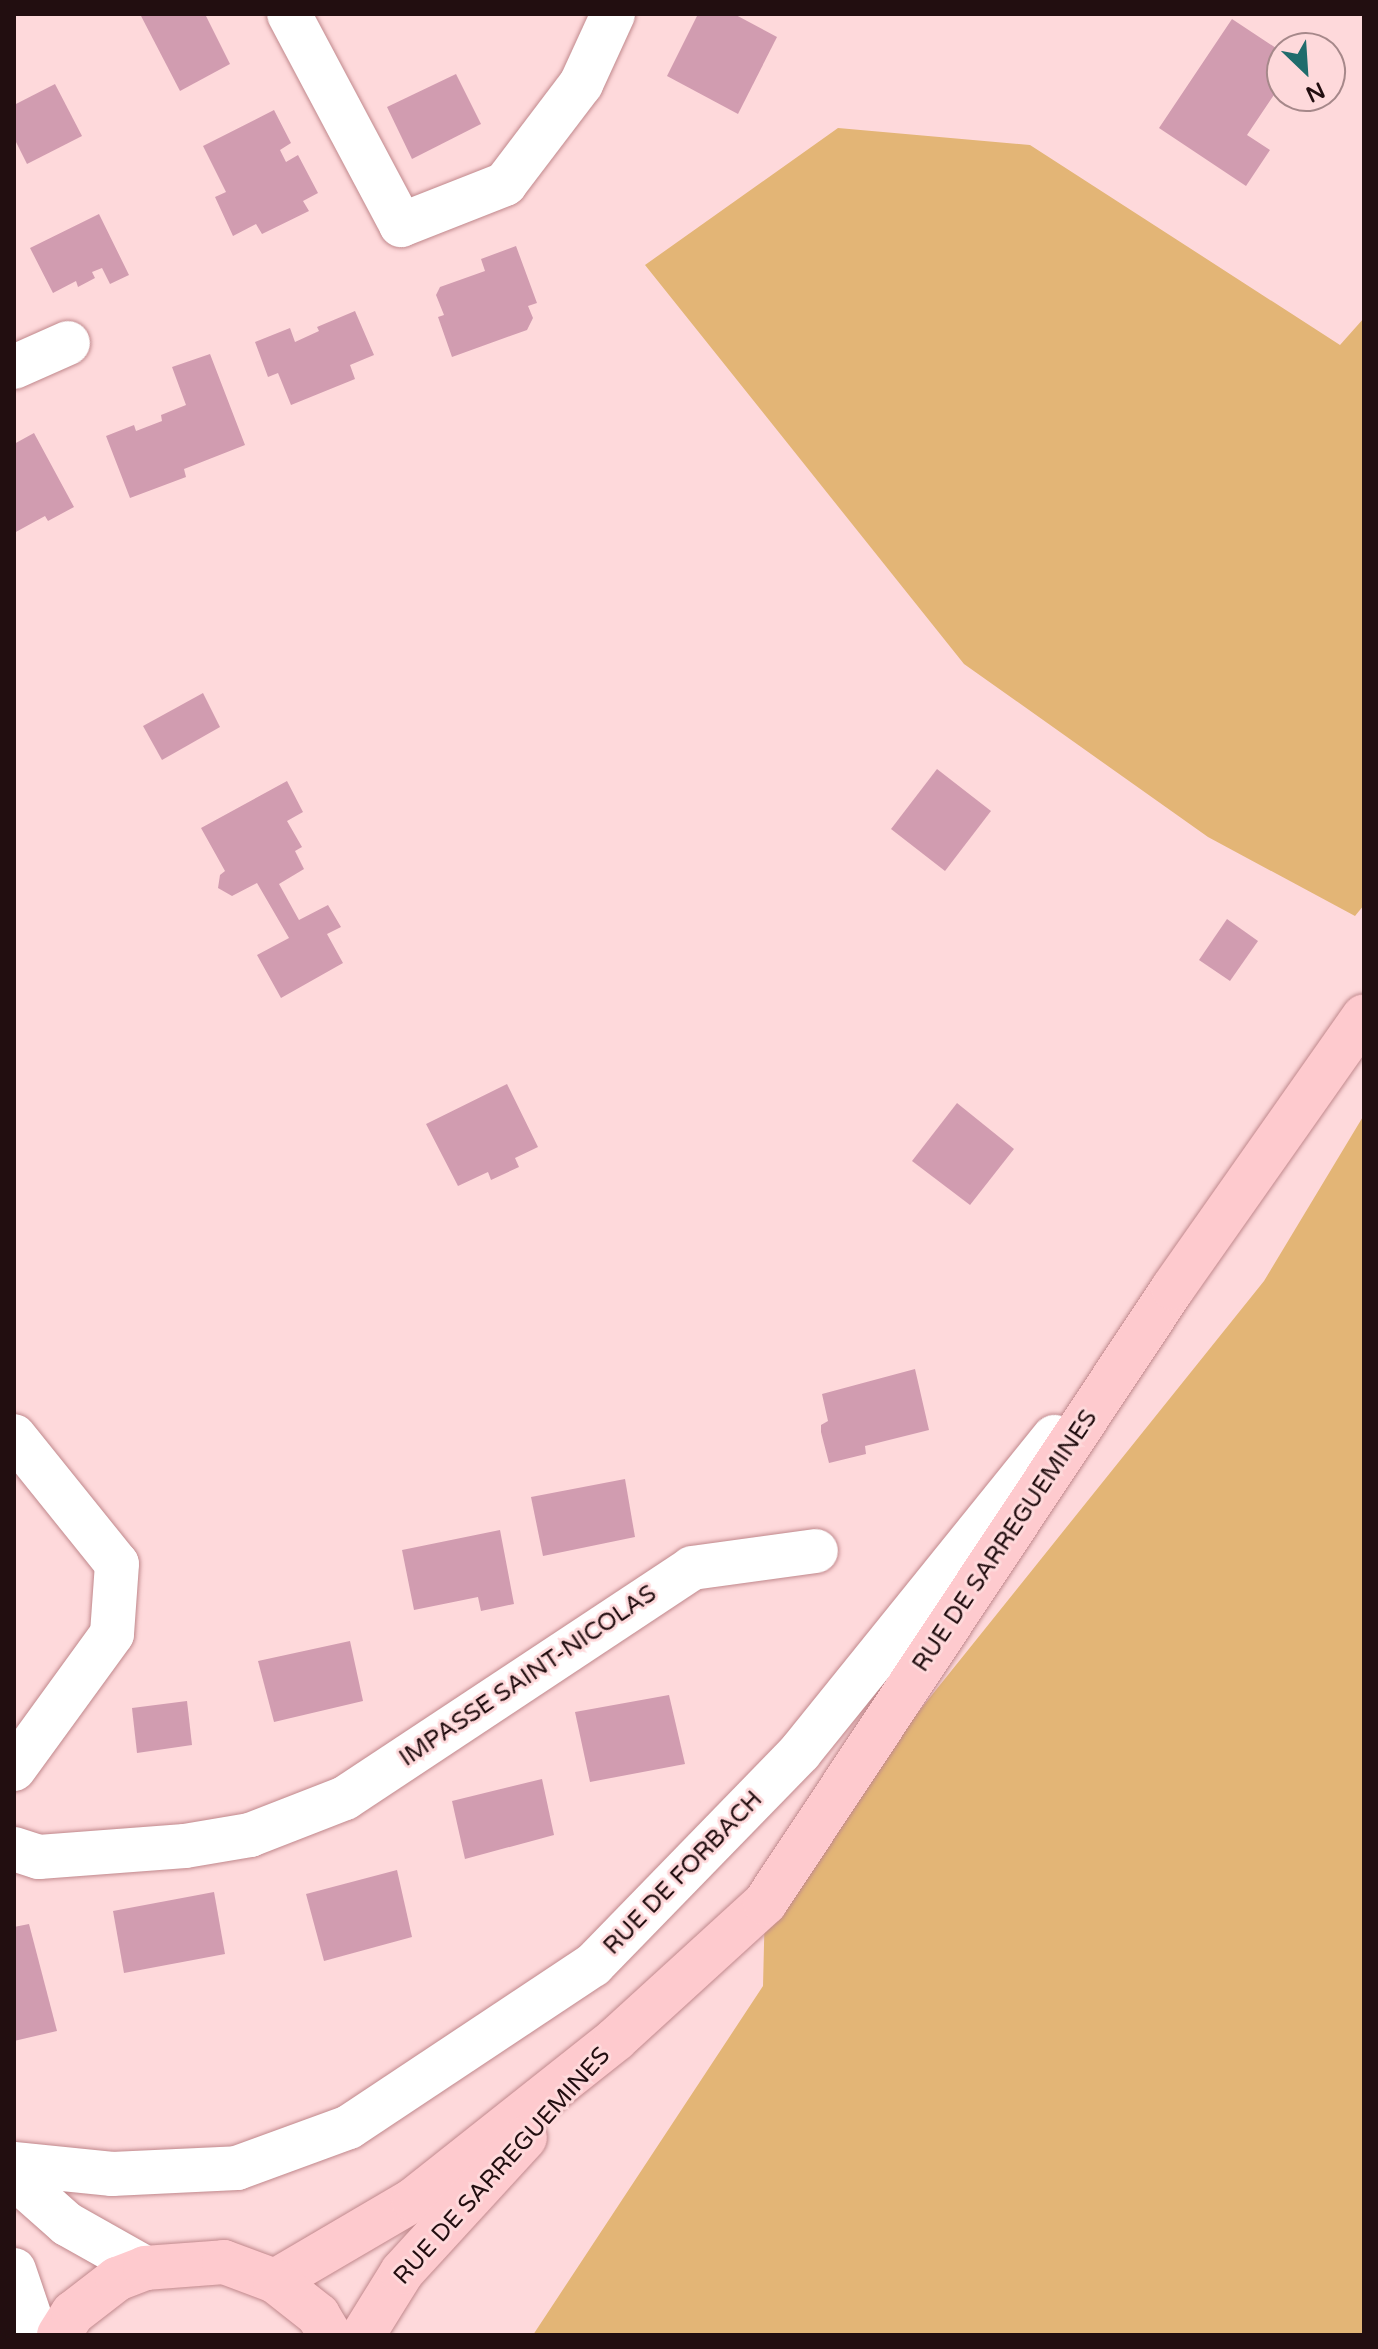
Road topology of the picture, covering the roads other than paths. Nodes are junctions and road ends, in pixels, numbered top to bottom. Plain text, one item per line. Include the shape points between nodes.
1 (289, 14) edge
2 (613, 14) edge
3 (68, 343) dead end
4 (14, 367) edge
5 (1364, 1016) edge
6 (1173, 1288) junction
7 (14, 1436) edge
8 (816, 1551) dead end
9 (14, 1769) edge
10 (14, 1849) edge
11 (616, 2039) junction
12 (14, 2164) edge
13 (14, 2177) edge
14 (145, 2268) junction
15 (14, 2270) edge
16 (275, 2281) junction
17 (36, 2335) edge
18 (59, 2335) edge
19 (330, 2335) edge
20 (363, 2335) edge

1 - 2 street via 401,225 505,184 581,84
3 - 4 street
5 - 6 main road, RUE DE SARREGUEMINES
6 - 11 main road, RUE DE SARREGUEMINES via 765,1903
6 - 12 street, RUE DE FORBACH via 800,1752 593,1965 349,2127 237,2168 112,2174
7 - 9 street via 117,1564 112,1634
8 - 10 street, IMPASSE SAINT-NICOLAS via 692,1568 345,1798 250,1835 185,1846 39,1857
11 - 16 main road, RUE DE SARREGUEMINES via 413,2200
11 - 20 main road, RUE DE SARREGUEMINES via 402,2272
13 - 14 street via 67,2224
14 - 16 main road via 224,2262
14 - 18 main road via 117,2279 73,2313
15 - 17 street
16 - 19 main road via 318,2315

